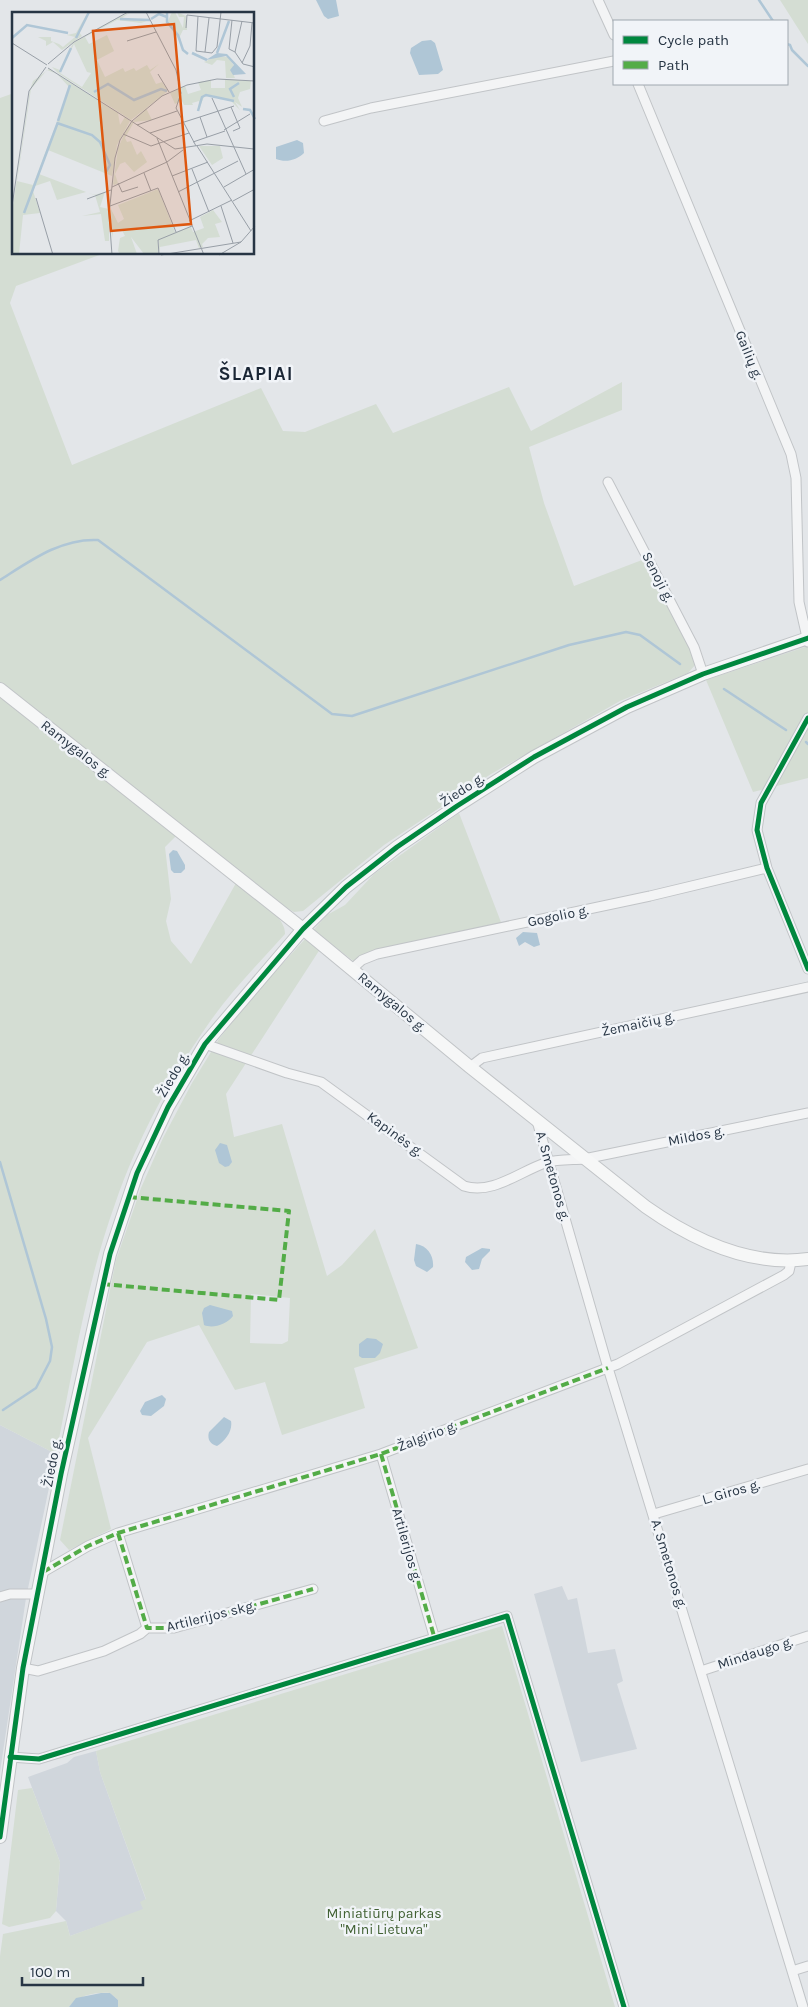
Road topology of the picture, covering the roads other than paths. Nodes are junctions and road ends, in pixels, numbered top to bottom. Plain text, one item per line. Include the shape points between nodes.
1 (598, 0) edge
2 (613, 33) edge
3 (613, 60) edge
4 (638, 85) edge
5 (324, 121) dead end
6 (608, 482) dead end
7 (808, 639) edge
8 (703, 674) junction
9 (0, 689) edge
10 (808, 718) edge
11 (767, 868) junction
12 (303, 929) junction
13 (808, 968) edge
14 (352, 969) junction
15 (808, 987) edge
16 (205, 1044) junction
17 (470, 1067) junction
18 (808, 1113) edge
19 (537, 1121) junction
20 (584, 1159) junction
21 (547, 1162) junction
22 (808, 1260) edge
23 (791, 1262) junction
24 (608, 1368) junction
25 (380, 1454) junction
26 (808, 1469) edge
27 (654, 1514) junction
28 (118, 1533) junction
29 (43, 1572) junction
30 (312, 1589) dead end
31 (37, 1594) junction
32 (0, 1597) edge
33 (147, 1628) junction
34 (434, 1636) junction
35 (808, 1636) edge
36 (22, 1668) junction
37 (701, 1671) junction
38 (10, 1756) junction
39 (0, 1837) edge
40 (808, 1966) edge
41 (792, 1971) junction
42 (624, 2007) edge
43 (803, 2007) edge

1 - 2 street
3 - 5 street via 371,108
4 - 7 street, Gailių g. via 791,454 796,478 798,602
6 - 8 street, Senoji g. via 690,639
7 - 8 street, Žiedo g.
8 - 12 street, Žiedo g. via 618,712 534,758 457,806 346,887
9 - 12 street, Ramygalos g.
10 - 11 street via 758,812 758,840
11 - 13 street
11 - 14 street, Gogolio g. via 377,954 362,960
12 - 14 street, Ramygalos g.
12 - 16 street, Žiedo g.
14 - 17 street, Ramygalos g.
15 - 17 street, Žemaičių g. via 482,1058
16 - 21 street, Kapinės g. via 321,1082 464,1186 477,1190 489,1188
16 - 29 street, Žiedo g. via 168,1107 137,1173 114,1239 95,1313
17 - 19 street, Ramygalos g.
18 - 20 street, Mildos g.
19 - 20 street, Ramygalos g.
19 - 21 street, A. Smetonos g.
20 - 21 street, Kapinės g.
20 - 23 street, Ramygalos g. via 668,1222 707,1244
21 - 24 street, A. Smetonos g.
22 - 23 street, Ramygalos g.
23 - 24 street, Žalgirio g. via 789,1272 784,1275
24 - 25 street, Žalgirio g.
24 - 27 street, A. Smetonos g.
25 - 28 street, Žalgirio g.
25 - 34 street, Artilerijos g.
26 - 27 street, L. Giros g.
27 - 37 street, A. Smetonos g.
28 - 29 street, Žalgirio g.
28 - 33 street, Artilerijos skg.
29 - 31 street, Žiedo g.
30 - 33 street, Artilerijos skg. via 174,1628
31 - 32 street
31 - 36 street, Žiedo g.
33 - 36 street via 104,1651 38,1670
34 - 38 street via 381,1656 39,1759
34 - 42 street via 507,1616
35 - 37 street, Mindaugo g.
36 - 38 street, Žiedo g.
37 - 41 street, A. Smetonos g.
38 - 39 street, Žiedo g.
40 - 41 street
41 - 43 street, A. Smetonos g.

